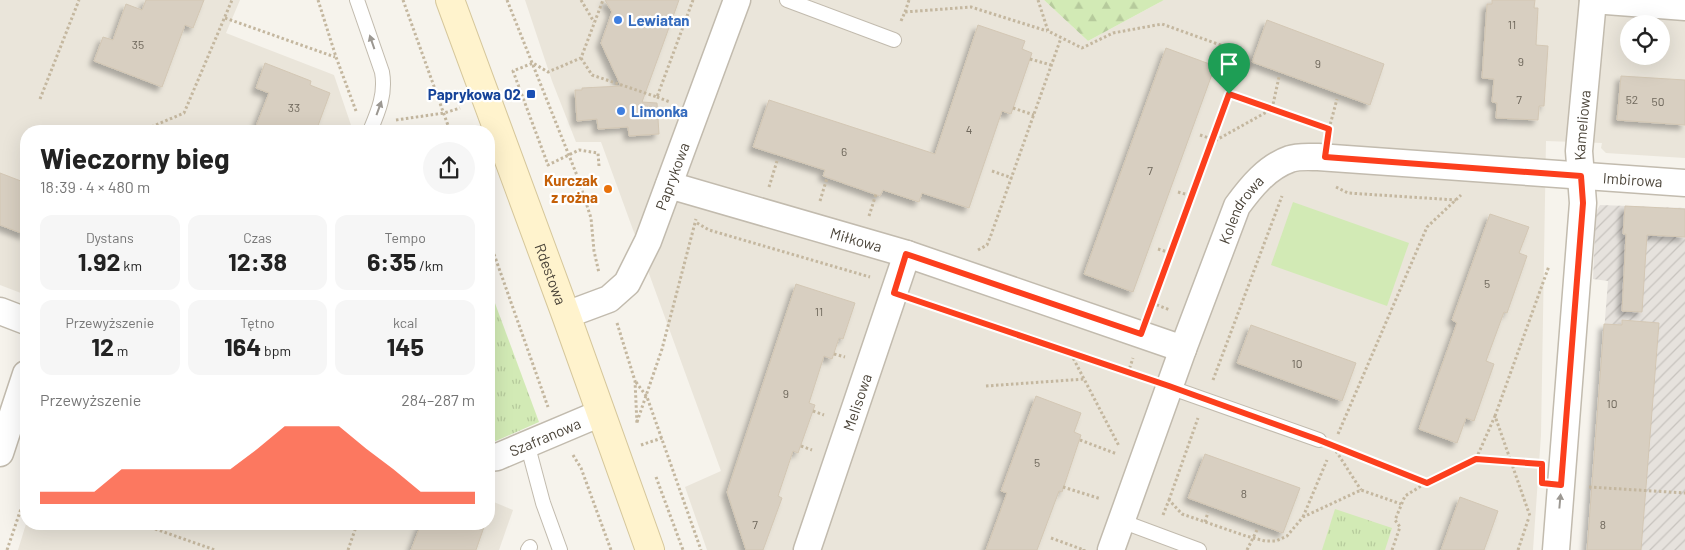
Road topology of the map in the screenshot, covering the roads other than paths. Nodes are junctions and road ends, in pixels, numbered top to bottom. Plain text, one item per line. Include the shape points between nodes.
1 (357, 0) edge
2 (450, 0) edge
3 (737, 0) edge
4 (787, 0) edge
5 (1592, 0) edge
6 (1685, 7) edge
7 (894, 40) road end
8 (372, 125) edge
9 (1581, 176) junction
10 (1685, 183) edge
11 (669, 185) junction
12 (906, 254) junction
13 (0, 311) edge
14 (566, 315) junction
15 (20, 319) edge
16 (1183, 349) junction
17 (1169, 386) junction
18 (20, 392) edge
19 (600, 413) junction
20 (1319, 440) road end
21 (527, 443) junction
22 (0, 453) edge
23 (495, 457) edge
24 (1121, 521) junction
25 (560, 550) edge
26 (650, 550) edge
27 (807, 550) edge
28 (1110, 550) edge
29 (1199, 550) edge
30 (1556, 550) edge

8 -> 1 lane via 384,85
2 - 14 street, Rdestowa
3 - 11 street, Paprykowa
4 - 7 lane
5 - 6 street
5 - 9 street, Kameliowa via 1579,152
9 - 10 street, Imbirowa
9 - 16 street, Kolendrowa via 1325,157 1292,158 1272,168 1252,186 1237,206
30 -> 9 street, Kameliowa via 1583,203
11 - 12 street, Miłkowa
11 - 14 street, Paprykowa via 627,283 609,299
12 - 16 street, Miłkowa
12 - 27 street, Melisowa
13 - 15 street
14 - 19 street, Rdestowa
16 - 17 street, Kolendrowa
17 - 20 lane
17 - 24 street, Kolendrowa
18 - 22 street
19 - 21 street, Szafranowa
19 - 26 street, Rdestowa
21 - 23 street, Szafranowa
21 - 25 lane
24 - 28 street, Kolendrowa
24 - 29 lane

